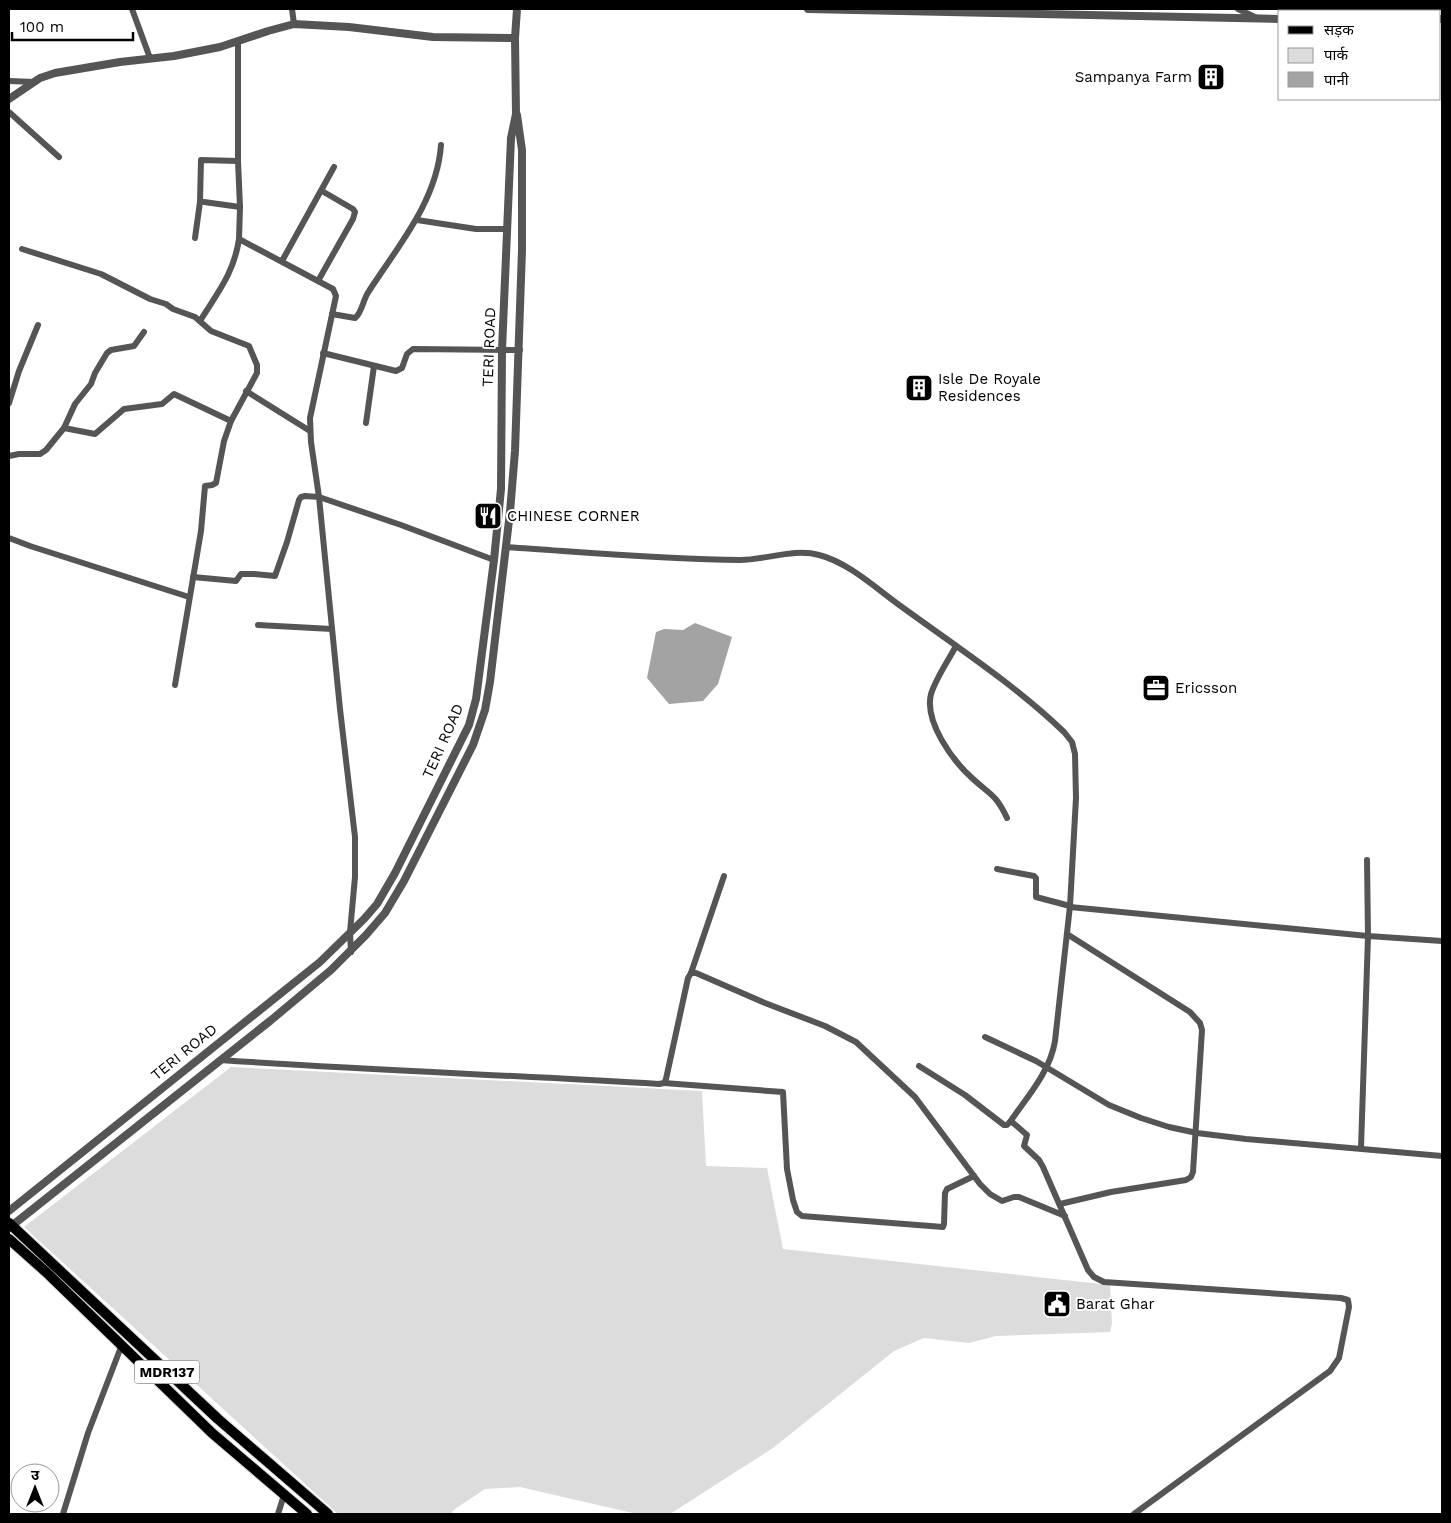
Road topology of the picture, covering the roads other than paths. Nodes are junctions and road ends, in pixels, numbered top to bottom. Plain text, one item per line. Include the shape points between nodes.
1 (132, 9) edge
2 (292, 9) edge
3 (517, 9) edge
4 (808, 9) edge
5 (1238, 9) edge
6 (1259, 19) junction
7 (1278, 19) edge
8 (294, 24) junction
9 (515, 38) junction
10 (238, 42) junction
11 (150, 58) junction
12 (9, 81) edge
13 (35, 82) junction
14 (9, 99) edge
15 (9, 112) edge
16 (516, 114) junction
17 (441, 145) dead end
18 (59, 156) dead end
19 (238, 161) junction
20 (334, 167) dead end
21 (322, 191) junction
22 (204, 202) dead end
23 (240, 207) junction
24 (417, 220) junction
25 (508, 229) junction
26 (194, 238) dead end
27 (239, 239) junction
28 (22, 249) dead end
29 (282, 261) junction
30 (318, 281) junction
31 (332, 314) junction
32 (200, 321) junction
33 (38, 325) dead end
34 (144, 332) dead end
35 (502, 350) junction
36 (520, 350) junction
37 (323, 353) junction
38 (374, 366) junction
39 (246, 390) junction
40 (9, 403) edge
41 (231, 421) junction
42 (366, 423) dead end
43 (64, 428) junction
44 (310, 431) junction
45 (9, 456) edge
46 (320, 497) junction
47 (9, 538) edge
48 (505, 547) junction
49 (494, 560) junction
50 (192, 577) junction
51 (490, 584) junction
52 (501, 584) junction
53 (189, 597) junction
54 (258, 625) dead end
55 (332, 629) junction
56 (956, 646) junction
57 (175, 684) dead end
58 (1008, 818) dead end
59 (1367, 860) dead end
60 (997, 869) dead end
61 (724, 876) dead end
62 (1070, 907) junction
63 (350, 932) junction
64 (1067, 934) junction
65 (1368, 936) junction
66 (1442, 941) edge
67 (351, 952) junction
68 (691, 973) junction
69 (985, 1037) dead end
70 (220, 1060) junction
71 (919, 1066) dead end
72 (1046, 1068) junction
73 (664, 1083) junction
74 (1010, 1122) junction
75 (1197, 1133) junction
76 (1361, 1148) junction
77 (1442, 1156) edge
78 (974, 1176) junction
79 (1060, 1204) junction
80 (9, 1211) edge
81 (1065, 1216) junction
82 (10, 1225) edge
83 (9, 1239) edge
84 (121, 1347) junction
85 (284, 1495) junction
86 (64, 1514) edge
87 (278, 1514) edge
88 (307, 1514) edge
89 (328, 1514) edge
90 (1134, 1514) edge

1 - 11 street
2 - 8 street
3 - 9 street, TERI ROAD
4 - 6 street
5 - 6 street
6 - 7 street
8 - 9 street via 349,27 433,38
8 - 10 street
9 - 16 street, TERI ROAD
10 - 11 street via 193,53
10 - 19 street
11 - 13 street via 55,73
12 - 13 street
13 - 14 street
15 - 18 street
16 - 25 street, TERI ROAD via 511,138
16 - 36 street via 522,159
17 - 24 street via 438,165
19 - 23 street
19 - 26 street via 201,160 200,202
20 - 21 street
21 - 29 street
21 - 30 street via 355,212
22 - 23 street
23 - 27 street
24 - 25 street via 476,229
24 - 31 street via 368,292 357,317
25 - 35 street, TERI ROAD
27 - 29 street
27 - 32 street via 228,276
28 - 32 street via 101,274
29 - 30 street
30 - 31 street via 336,293
31 - 37 street
32 - 39 street via 250,348 258,368
33 - 40 street
34 - 43 street via 134,346 107,353
35 - 36 street
35 - 38 street via 413,349 400,370
35 - 49 street, TERI ROAD via 501,488
36 - 48 street
37 - 38 street
37 - 44 street
38 - 42 street
39 - 41 street
39 - 44 street
41 - 43 street via 174,394 162,404 124,409 96,434
41 - 50 street via 216,483 205,486
43 - 45 street via 40,454
44 - 46 street
46 - 49 street
46 - 50 street via 305,496 299,500 275,576 241,574 236,581
46 - 55 street
47 - 53 street
48 - 52 street
48 - 56 street via 742,560 808,552 861,577
49 - 51 street, TERI ROAD
50 - 53 street
51 - 52 street
51 - 63 street, TERI ROAD via 476,699 469,725 386,888 364,919
52 - 67 street via 487,700 473,745 392,901
53 - 57 street
54 - 55 street
55 - 63 street via 355,837 356,877
56 - 58 street via 932,694 932,716 955,760 995,796
56 - 62 street via 1054,722 1072,742 1076,798
59 - 65 street
60 - 62 street via 1034,876 1036,897
61 - 68 street
62 - 64 street
62 - 65 street
63 - 67 street
63 - 80 street, TERI ROAD via 320,962
64 - 72 street via 1054,1051
64 - 75 street via 1182,1007 1200,1023
65 - 66 street
65 - 76 street
67 - 70 street
68 - 73 street
68 - 78 street via 826,1026 856,1042 915,1097
69 - 72 street
70 - 73 street via 362,1070
70 - 82 street
71 - 74 street via 1004,1125
72 - 74 street
72 - 75 street via 1124,1112
73 - 78 street via 783,1092 786,1169 792,1200 802,1216 943,1226 947,1189
74 - 79 street via 1026,1135 1024,1146 1041,1163
75 - 76 street
75 - 79 street via 1194,1172 1186,1180
76 - 77 street
78 - 81 street via 998,1201 1019,1197
79 - 81 street
81 - 90 street via 1088,1270 1094,1278 1104,1282 1341,1298 1348,1300 1349,1304 1339,1358 1330,1371
82 - 89 main road, MDR137 via 212,1413
83 - 84 main road, MDR137
84 - 85 main road, MDR137 via 212,1434
84 - 86 street via 88,1433
85 - 87 street
85 - 88 main road, MDR137

